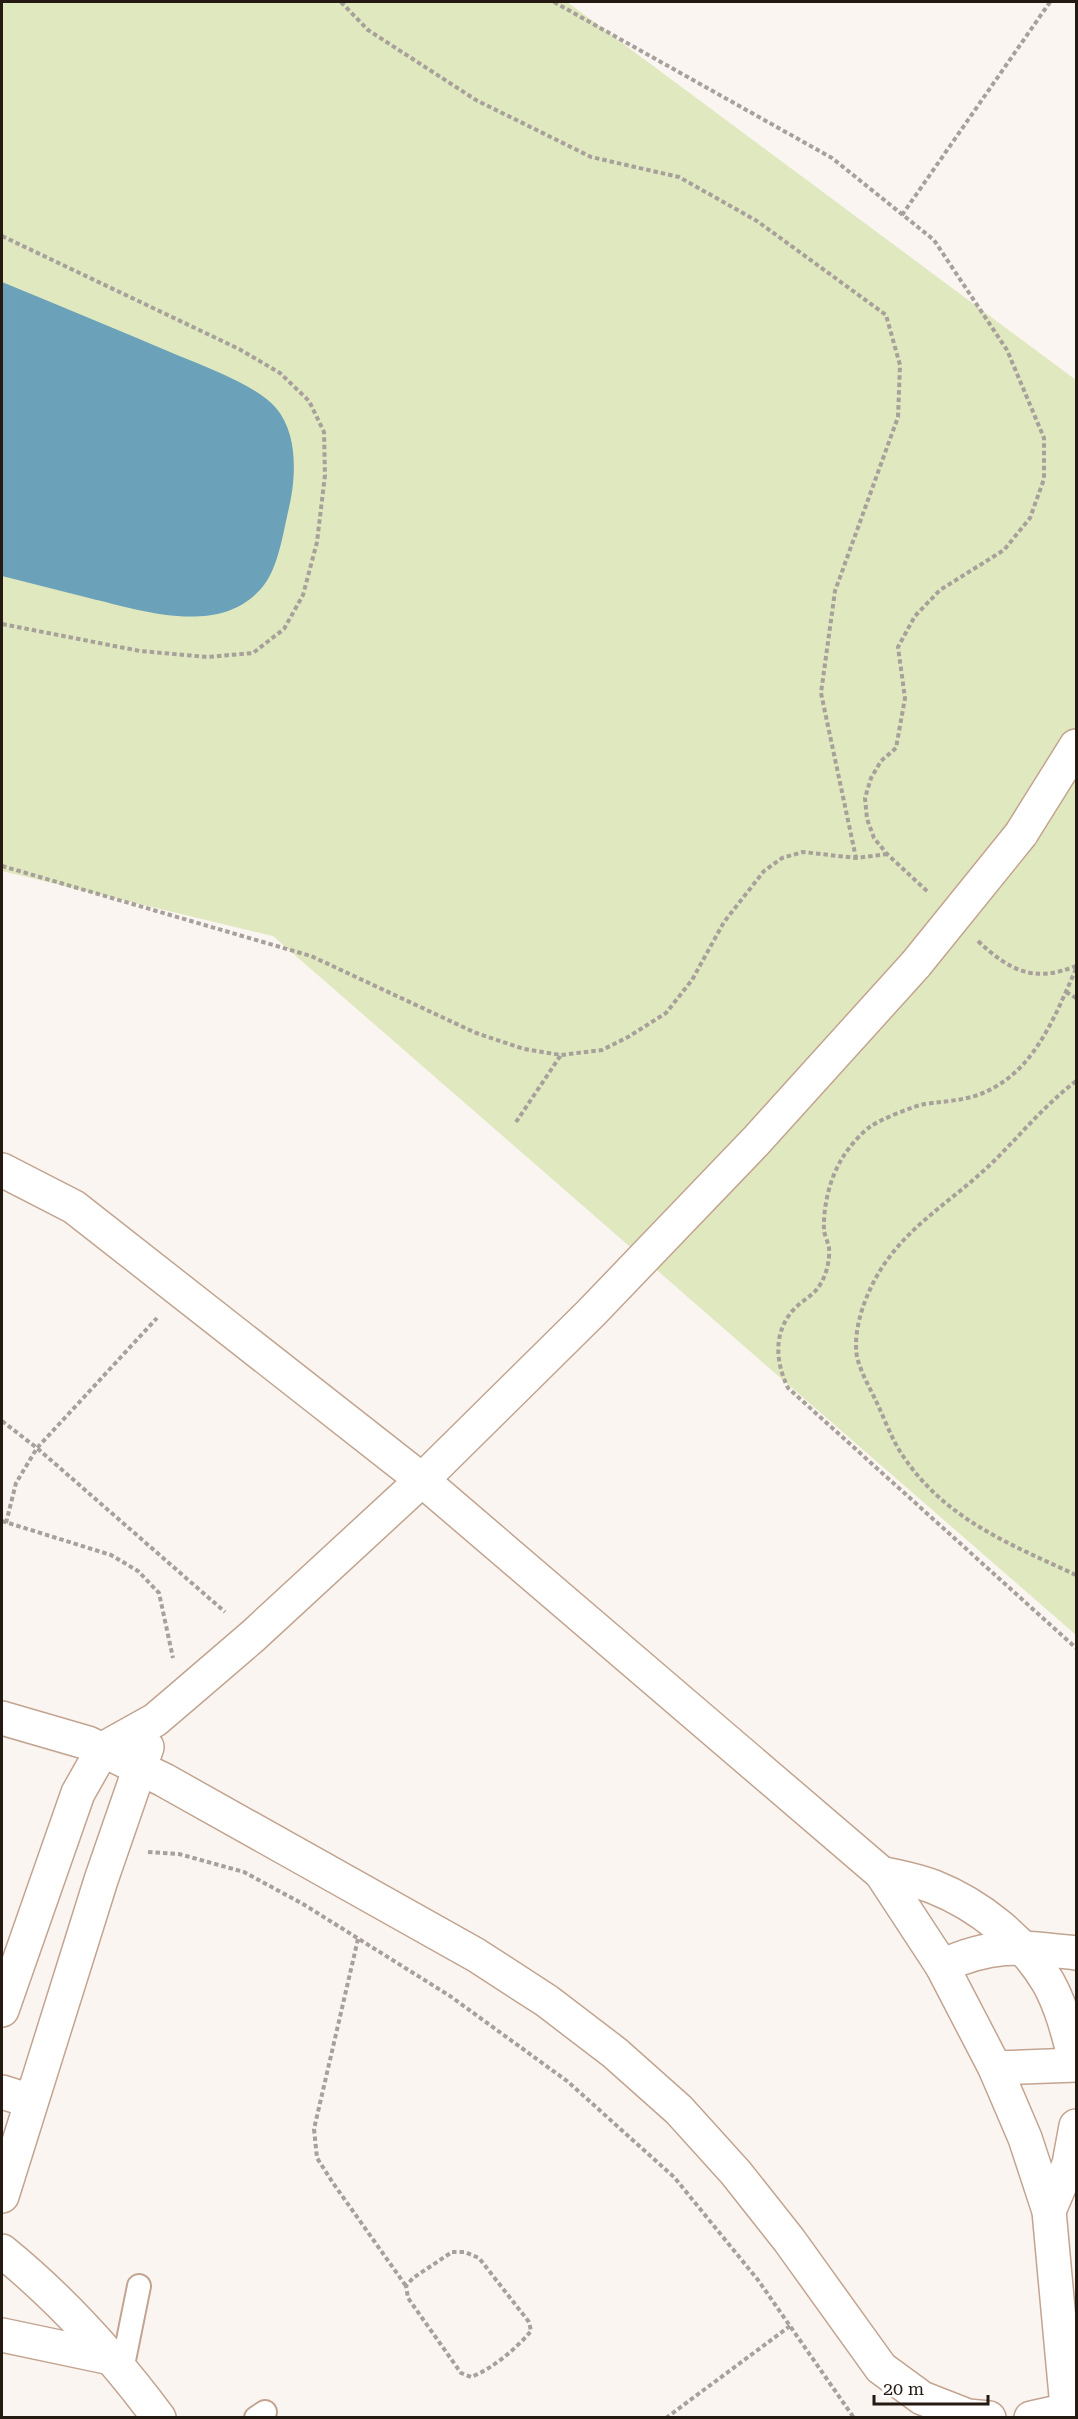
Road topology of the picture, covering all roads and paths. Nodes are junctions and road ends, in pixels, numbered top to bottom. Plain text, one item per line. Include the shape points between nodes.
1 (341, 2) edge
2 (554, 2) edge
3 (1050, 2) edge
4 (902, 215) junction
5 (2, 236) edge
6 (2, 624) edge
7 (1077, 746) edge
8 (887, 854) junction
9 (856, 858) junction
10 (2, 866) edge
11 (928, 893) dead end
12 (977, 940) dead end
13 (1077, 968) edge
14 (1066, 992) junction
15 (1077, 998) edge
16 (561, 1055) junction
17 (1077, 1082) edge
18 (516, 1122) dead end
19 (2, 1170) edge
20 (182, 1291) junction
21 (2, 1421) edge
22 (37, 1448) junction
23 (422, 1480) junction
24 (4, 1522) edge
25 (1077, 1575) edge
26 (253, 1636) junction
27 (1077, 1648) edge
28 (182, 1697) junction
29 (2, 1718) edge
30 (155, 1720) junction
31 (103, 1749) junction
32 (141, 1769) junction
33 (53, 1859) junction
34 (106, 1865) junction
35 (881, 1873) junction
36 (358, 1938) junction
37 (1021, 1947) junction
38 (1077, 1953) edge
39 (942, 1966) junction
40 (2, 2010) edge
41 (1077, 2065) edge
42 (995, 2068) junction
43 (16, 2097) edge
44 (1077, 2126) edge
45 (2, 2196) edge
46 (1049, 2211) junction
47 (2, 2251) edge
48 (139, 2286) dead end
49 (406, 2286) junction
50 (790, 2326) junction
51 (2, 2335) edge
52 (116, 2364) junction
53 (1067, 2414) edge
54 (159, 2418) edge
55 (666, 2418) edge
56 (855, 2418) edge
57 (989, 2418) edge
58 (1031, 2418) edge

1 - 9 path via 368,30 476,100 591,157 679,177 757,221 886,315 900,365 898,417 836,591 821,693
2 - 4 path via 832,158
3 - 4 path
4 - 8 path via 934,240 1007,350 1044,438 1044,480 1030,518 1005,550 940,590 915,616 898,647 906,698 896,748 881,761 865,798 874,838
5 - 6 path via 239,349 280,373 309,401 324,432 325,475 317,542 303,595 284,629 253,653 207,657 140,651
7 - 23 street, bridge via 1021,834 916,964 633,1270
8 - 9 path
8 - 11 path
9 - 16 path via 803,852 782,858 764,871 724,922 692,980 666,1013 602,1050
10 - 16 path via 311,956 476,1033 524,1049
12 - 13 path via 1012,968 1034,975
13 - 14 path
14 - 15 path
14 - 27 path via 1047,1031 1025,1063 996,1087 961,1101 922,1104 870,1127 843,1156 828,1192 824,1231 829,1248 828,1266 822,1283 785,1321 777,1354 788,1388
16 - 18 path
17 - 25 path via 900,1243 870,1291 856,1341 861,1369 901,1454 916,1475 957,1514 982,1530
19 - 20 street via 74,1207
20 - 22 path
20 - 23 street
21 - 22 path
22 - 24 path via 16,1483
22 - 26 path
23 - 26 street
23 - 35 street
24 - 28 path via 111,1555 138,1571 159,1593
26 - 28 street
28 - 30 street
29 - 31 street
30 - 31 street
30 - 32 street
31 - 32 street
31 - 33 street via 78,1793
32 - 34 street
32 - 57 street via 476,1955 547,2001 615,2053 678,2110 736,2173 881,2368 921,2398 968,2416
33 - 34 street
33 - 40 street
34 - 36 path via 179,1854 244,1872
34 - 43 street
35 - 37 street via 933,1886 981,1911
35 - 39 street
36 - 49 path via 314,2129 317,2158
36 - 50 path via 450,1996 575,2088 674,2177 758,2280
37 - 38 street
37 - 39 street via 976,1952
37 - 41 street via 1048,1982 1066,2023
39 - 42 street
41 - 42 street
42 - 46 street via 1025,2138
43 - 45 street
44 - 46 street via 1069,2164
46 - 53 street
47 - 52 street via 83,2326
48 - 52 lane
49 - 49 path via 414,2308 461,2373 471,2377 531,2331 529,2322 479,2258 465,2252 452,2252
50 - 55 path
50 - 56 path
51 - 52 street
52 - 54 street
53 - 58 street

